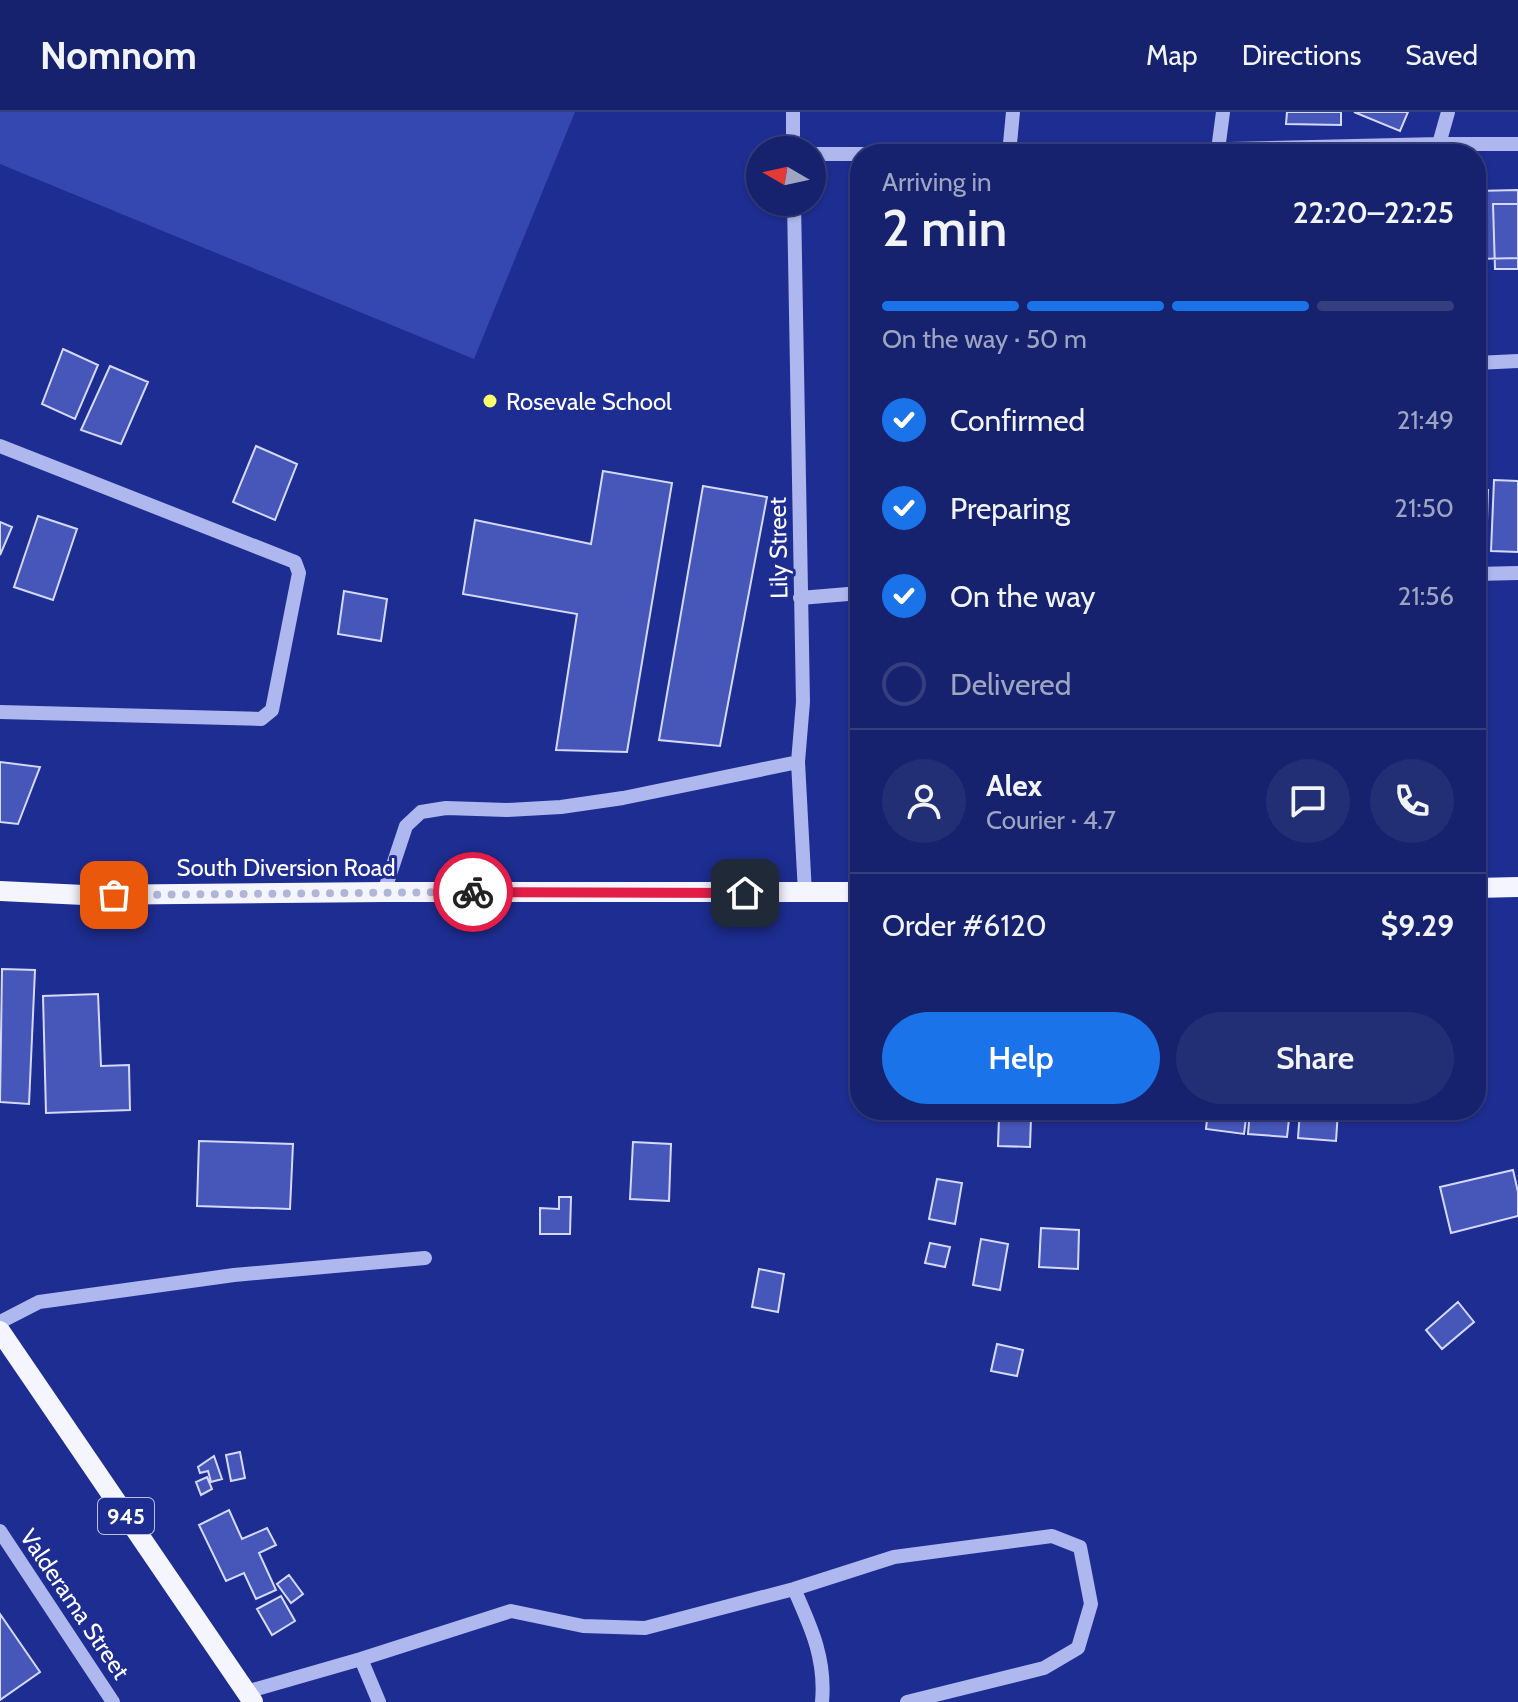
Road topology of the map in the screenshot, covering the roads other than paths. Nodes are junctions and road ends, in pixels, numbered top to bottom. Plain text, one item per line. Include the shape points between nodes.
1 (793, 112) edge
2 (1013, 112) edge
3 (1223, 112) edge
4 (1448, 112) edge
5 (793, 136) edge
6 (1011, 144) edge
7 (1219, 144) edge
8 (1439, 144) joint
9 (1518, 144) edge
10 (826, 154) edge
11 (850, 154) edge
12 (794, 216) edge
13 (1518, 361) edge
14 (1486, 363) edge
15 (0, 446) edge
16 (1518, 573) edge
17 (1486, 574) edge
18 (850, 594) edge
19 (800, 598) junction
20 (0, 712) edge
21 (798, 762) junction
22 (1518, 887) edge
23 (1486, 888) edge
24 (0, 891) edge
25 (384, 892) junction
26 (850, 892) edge
27 (805, 893) junction
28 (425, 1258) dead end
29 (0, 1322) edge
30 (0, 1331) edge
31 (2, 1538) edge
32 (794, 1589) junction
33 (361, 1659) junction
34 (249, 1697) edge
35 (113, 1702) edge
36 (379, 1702) edge
37 (822, 1702) edge
38 (907, 1702) edge

1 - 5 street
2 - 6 street
3 - 7 street
4 - 8 street
8 - 9 street
10 - 11 street
12 - 19 street, Lily Street
13 - 14 street
15 - 20 street via 295,562 299,573 272,710 261,719
16 - 17 street
18 - 19 street
19 - 21 street, Lily Street via 803,702
21 - 25 street via 561,807 421,812 406,826
21 - 27 street, Lily Street
22 - 23 main road
24 - 25 main road, South Diversion Road
25 - 27 main road, South Diversion Road
26 - 27 main road, South Diversion Road
28 - 29 street via 234,1275 39,1302
30 - 34 main road, 945
31 - 35 street, Valderama Street
32 - 33 street via 645,1628 583,1626 511,1611
32 - 37 street via 820,1651
32 - 38 street via 894,1557 1052,1536 1080,1547 1091,1604 1078,1648 1044,1668
33 - 34 street
33 - 36 street

